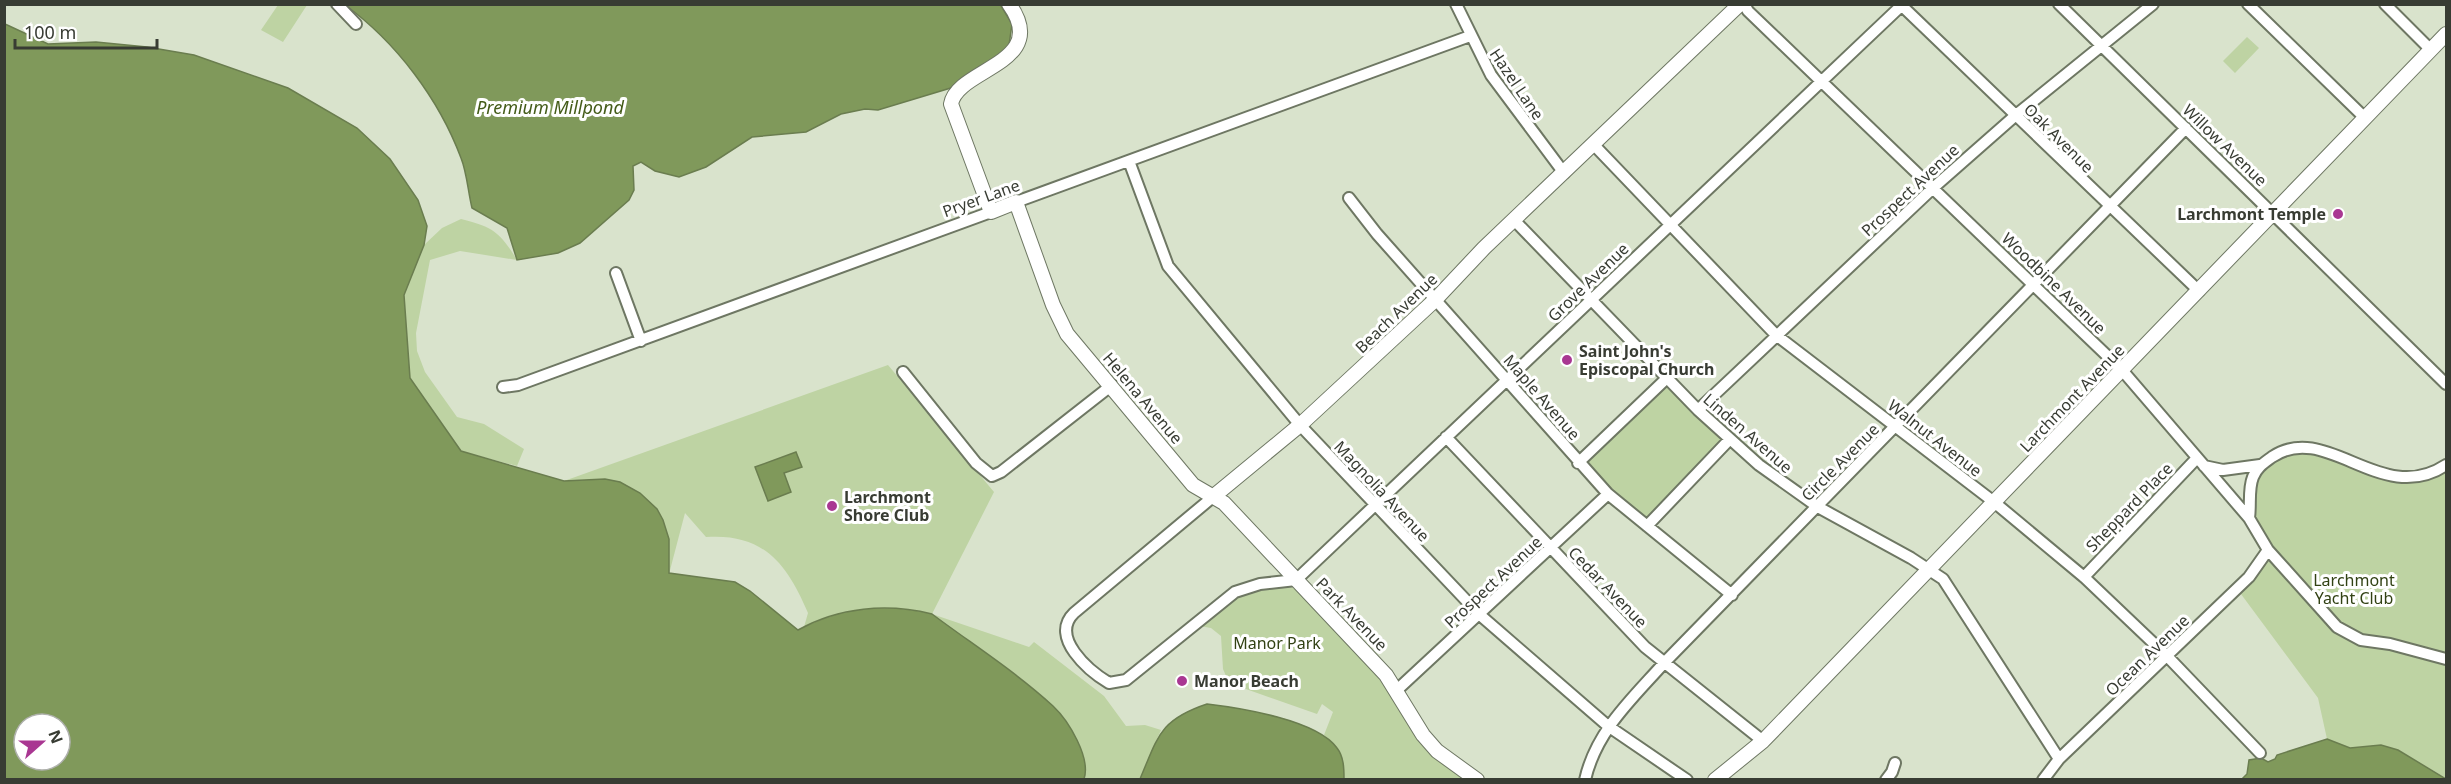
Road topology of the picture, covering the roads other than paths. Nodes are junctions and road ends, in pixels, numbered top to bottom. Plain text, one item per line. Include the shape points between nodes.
1 (337, 4) edge
2 (1009, 4) edge
3 (1456, 4) edge
4 (1742, 4) edge
5 (2059, 4) edge
6 (2153, 4) edge
7 (2248, 4) edge
8 (2385, 4) edge
9 (1900, 5) edge
10 (356, 24) dead end
11 (2446, 34) edge
12 (1470, 36) junction
13 (2102, 46) junction
14 (2432, 50) junction
15 (1822, 80) junction
16 (2016, 115) junction
17 (2365, 118) junction
18 (2186, 128) junction
19 (1594, 145) junction
20 (1130, 161) junction
21 (1564, 173) junction
22 (1933, 188) junction
23 (1349, 198) dead end
24 (1016, 202) junction
25 (2109, 208) junction
26 (991, 212) junction
27 (2274, 213) junction
28 (1515, 220) junction
29 (1670, 225) junction
30 (616, 273) dead end
31 (2033, 284) junction
32 (2199, 291) junction
33 (1435, 300) junction
34 (1590, 300) junction
35 (1776, 335) junction
36 (641, 340) junction
37 (2122, 370) junction
38 (903, 372) dead end
39 (1667, 378) junction
40 (1507, 379) junction
41 (2446, 384) edge
42 (1112, 385) junction
43 (503, 387) dead end
44 (1698, 410) junction
45 (1300, 424) junction
46 (1897, 426) junction
47 (1446, 437) junction
48 (1730, 440) junction
49 (2200, 462) junction
50 (1578, 463) junction
51 (2260, 465) junction
52 (2446, 465) edge
53 (1608, 494) junction
54 (1214, 496) junction
55 (1994, 502) junction
56 (1375, 507) junction
57 (1818, 507) junction
58 (2249, 518) junction
59 (1647, 526) junction
60 (1550, 548) junction
61 (2268, 550) junction
62 (1928, 568) junction
63 (2084, 577) junction
64 (1296, 580) junction
65 (1732, 595) junction
66 (1480, 615) junction
67 (1065, 631) joint
68 (2167, 656) junction
69 (2446, 659) edge
70 (1664, 663) junction
71 (1398, 689) junction
72 (1608, 726) junction
73 (1763, 741) junction
74 (2260, 753) dead end
75 (2059, 759) junction
76 (1895, 763) dead end
77 (1477, 780) edge
78 (1585, 780) edge
79 (1687, 780) edge
80 (1715, 780) edge
81 (1886, 780) edge
82 (2043, 780) edge

1 - 10 street
2 - 26 street via 1018,23 1013,52 957,90 951,104
3 - 12 street, Hazel Lane
4 - 15 street, Woodbine Avenue
4 - 19 street, Beach Avenue
5 - 13 street, Willow Avenue
6 - 13 street, Prospect Avenue
7 - 17 street
8 - 14 street
9 - 15 street, Grove Avenue
9 - 16 street, Oak Avenue
11 - 14 street, Larchmont Avenue
12 - 20 street, Pryer Lane
12 - 21 street, Hazel Lane via 1491,75
13 - 16 street, Prospect Avenue
13 - 18 street, Willow Avenue
14 - 17 street, Larchmont Avenue
15 - 22 street, Woodbine Avenue
15 - 29 street, Grove Avenue
16 - 22 street, Prospect Avenue
16 - 25 street, Oak Avenue
17 - 27 street, Larchmont Avenue
18 - 25 street, Circle Avenue
18 - 27 street, Willow Avenue
19 - 21 street, Beach Avenue
19 - 29 street, Walnut Avenue
20 - 24 street, Pryer Lane
20 - 45 street, Magnolia Avenue via 1168,267
21 - 28 street, Beach Avenue
22 - 31 street, Woodbine Avenue
22 - 35 street, Prospect Avenue
23 - 33 street, Maple Avenue
24 - 26 street, Pryer Lane
24 - 42 street, Helena Avenue via 1067,334
25 - 31 street, Circle Avenue
25 - 32 street, Oak Avenue
26 - 36 street, Pryer Lane
27 - 32 street, Larchmont Avenue
27 - 41 street, Willow Avenue
28 - 33 street, Beach Avenue
28 - 34 street, Linden Avenue
29 - 34 street, Grove Avenue
29 - 35 street, Walnut Avenue
30 - 36 street
31 - 37 street, Woodbine Avenue
31 - 46 street, Circle Avenue
32 - 37 street, Larchmont Avenue
33 - 40 street, Maple Avenue
33 - 45 street, Beach Avenue
34 - 39 street, Linden Avenue
34 - 40 street, Grove Avenue
35 - 44 street, Prospect Avenue
35 - 46 street, Walnut Avenue
36 - 43 street, Pryer Lane
37 - 49 street, Woodbine Avenue
37 - 55 street, Larchmont Avenue
38 - 42 street via 976,463 992,476
39 - 44 street, Linden Avenue
39 - 50 street
40 - 47 street, Grove Avenue
40 - 50 street, Maple Avenue
42 - 54 street, Helena Avenue via 1193,485
44 - 48 street, Linden Avenue
45 - 54 street, Beach Avenue
45 - 56 street, Magnolia Avenue
46 - 55 street, Walnut Avenue
46 - 57 street, Circle Avenue
47 - 56 street, Grove Avenue
47 - 60 street, Cedar Avenue
48 - 57 street, Linden Avenue
48 - 59 street
49 - 51 street via 2223,470
49 - 58 street, Woodbine Avenue
49 - 63 street, Sheppard Place
50 - 53 street, Maple Avenue
51 - 52 street via 2282,450 2305,447 2397,477 2423,476
51 - 58 street via 2250,487
53 - 59 street, Maple Avenue
53 - 60 street, Prospect Avenue
54 - 64 street, Helena Avenue
54 - 67 street, Beach Avenue via 1074,613 1066,622
55 - 62 street, Larchmont Avenue
55 - 63 street, Walnut Avenue
56 - 64 street, Grove Avenue
56 - 66 street, Magnolia Avenue
57 - 62 street, Linden Avenue
57 - 65 street, Circle Avenue
58 - 61 street, Woodbine Avenue
59 - 65 street, Maple Avenue
60 - 66 street, Prospect Avenue
60 - 70 street, Cedar Avenue
61 - 68 street, Ocean Avenue via 2249,577
61 - 69 street, Woodbine Avenue via 2337,627 2361,640
62 - 73 street, Larchmont Avenue
62 - 75 street, Linden Avenue via 1942,579
63 - 68 street, Walnut Avenue
64 - 67 street, Park Avenue via 1260,584 1235,592 1126,680 1116,683 1100,677 1077,655
64 - 71 street, Park Avenue
65 - 70 street, Circle Avenue
66 - 71 street, Prospect Avenue
66 - 72 street, Magnolia Avenue
68 - 74 street, Walnut Avenue
68 - 75 street, Ocean Avenue
70 - 72 street, Circle Avenue
70 - 73 street, Cedar Avenue
71 - 77 street, Park Avenue via 1437,751
72 - 78 street, Circle Avenue
72 - 79 street, Magnolia Avenue
73 - 80 street, Larchmont Avenue
75 - 82 street, Ocean Avenue
76 - 81 street

